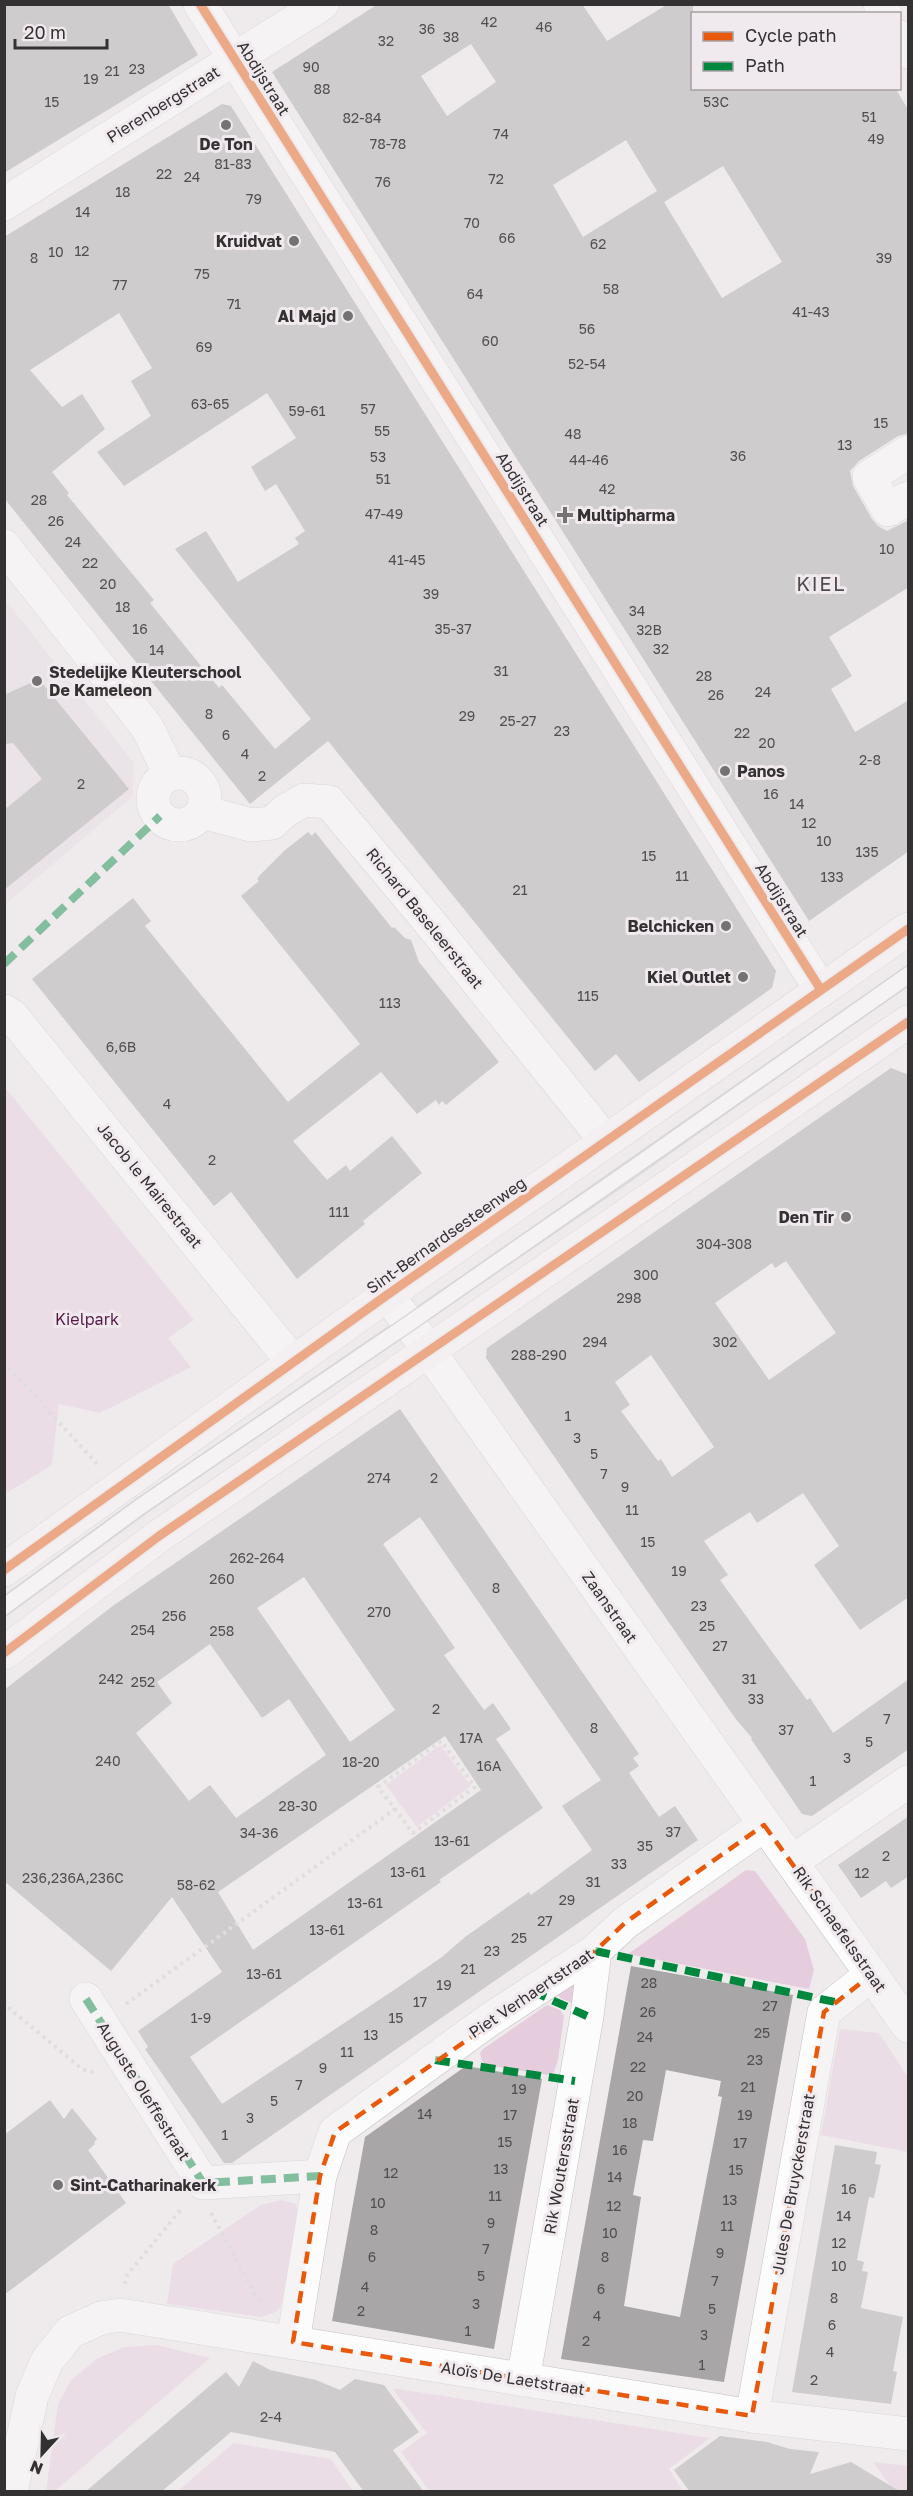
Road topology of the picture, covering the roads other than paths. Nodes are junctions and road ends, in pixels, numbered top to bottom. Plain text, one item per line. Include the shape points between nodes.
1 (200, 4) edge
2 (322, 4) edge
3 (235, 59) junction
4 (4, 204) edge
5 (909, 452) edge
6 (909, 498) edge
7 (4, 546) edge
8 (170, 774) junction
9 (203, 812) junction
10 (909, 929) edge
11 (909, 975) edge
12 (820, 990) junction
13 (4, 1011) edge
14 (909, 1022) edge
15 (605, 1140) junction
16 (387, 1295) junction
17 (409, 1323) junction
18 (429, 1352) junction
19 (293, 1362) junction
20 (4, 1570) edge
21 (4, 1607) edge
22 (4, 1653) edge
23 (909, 1782) edge
24 (764, 1825) junction
25 (793, 1861) junction
26 (595, 1951) junction
27 (872, 1974) junction
28 (93, 2011) road end
29 (909, 2026) edge
30 (320, 2176) junction
31 (293, 2342) junction
32 (523, 2380) junction
33 (752, 2416) junction
34 (909, 2434) edge
35 (12, 2492) edge

1 - 3 street, Abdijstraat
2 - 3 street, Pierenbergstraat
3 - 4 street, Pierenbergstraat
3 - 12 street, Abdijstraat
5 - 6 street via 869,477 888,510
7 - 8 street via 147,727
8 - 9 street via 189,776 202,786 206,804
8 - 9 street via 154,794 160,816 173,824 185,825
9 - 15 street, Richard Baseleerstraat via 251,825 272,823 304,800 329,802
10 - 12 street, Sint-Bernardsesteenweg
11 - 17 lane
12 - 15 street, Sint-Bernardsesteenweg
13 - 19 street, Jacob le Mairestraat
14 - 18 street
15 - 16 street, Sint-Bernardsesteenweg
16 - 17 street, Zaanstraat
16 - 19 street, Sint-Bernardsesteenweg
17 - 18 street, Zaanstraat
17 - 21 lane via 146,1503
18 - 22 street via 159,1536
18 - 24 street, Zaanstraat
19 - 20 street, Sint-Bernardsesteenweg
23 - 25 street
24 - 25 street, Zaanstraat
24 - 26 street, Piet Verhaertstraat via 626,1922
25 - 27 street, Rik Schaefelsstraat
26 - 30 street, Piet Verhaertstraat via 334,2132
26 - 32 street, Rik Woutersstraat
27 - 29 street, Rik Schaefelsstraat
27 - 33 street, Jules De Bruyckerstraat via 824,2012
28 - 30 street, Auguste Oleffestraat via 203,2183
30 - 31 street, Piet Verhaertstraat
31 - 32 street, Aloïs De Laetstraat
31 - 35 street, Aloïs De Laetstraat via 120,2315 101,2318 70,2332 47,2361 32,2396
32 - 33 street, Aloïs De Laetstraat
33 - 34 street, Aloïs De Laetstraat

